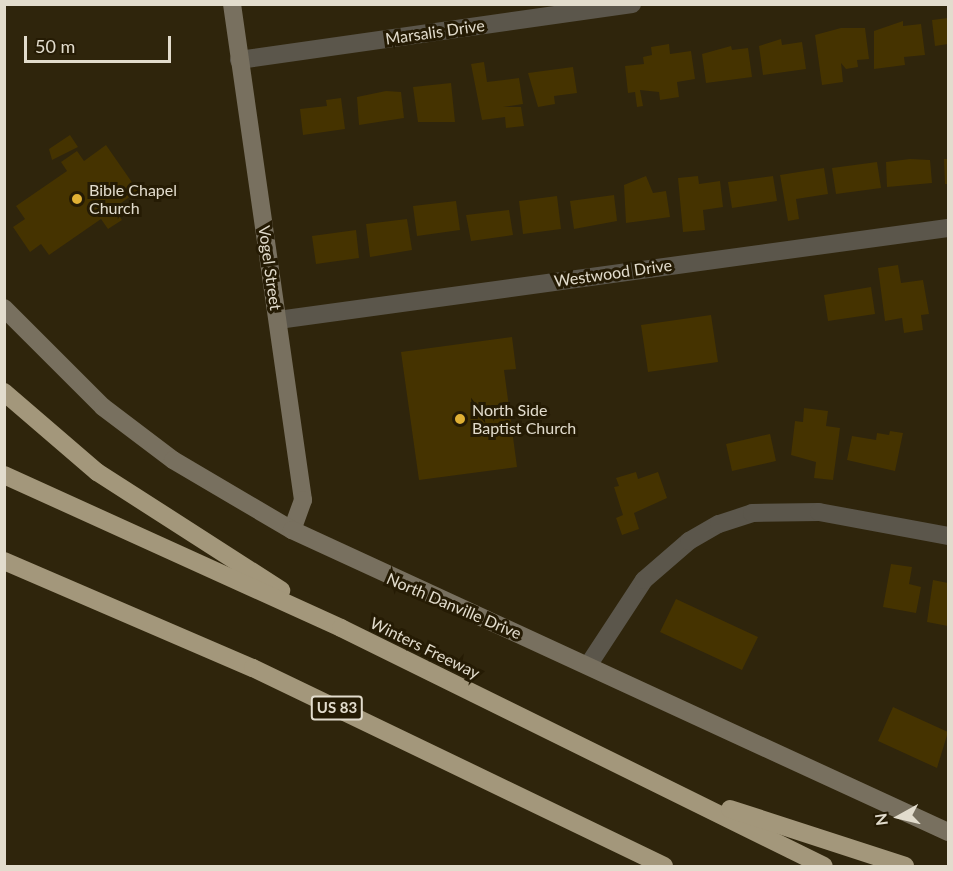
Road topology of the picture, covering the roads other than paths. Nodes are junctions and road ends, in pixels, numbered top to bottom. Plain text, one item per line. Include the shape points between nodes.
1 (232, 4) edge
2 (632, 4) edge
3 (239, 60) junction
4 (948, 228) edge
5 (4, 308) edge
6 (278, 320) junction
7 (4, 392) edge
8 (4, 475) edge
9 (291, 530) junction
10 (948, 536) edge
11 (4, 561) edge
12 (341, 627) junction
13 (589, 664) junction
14 (651, 781) junction
15 (948, 831) edge
16 (664, 867) edge
17 (824, 867) edge
18 (905, 867) edge

1 - 3 main road, Vogel Street
2 - 3 street, Marsalis Drive
3 - 6 main road, Vogel Street
4 - 6 street, Westwood Drive
5 - 9 main road, North Danville Drive via 104,408 173,460
6 - 9 main road, Vogel Street via 303,500
7 - 12 highway via 97,472
8 - 12 highway, Winters Freeway
9 - 13 main road, North Danville Drive via 360,566
10 - 13 street via 819,512 752,513 719,524 689,541 644,580
11 - 16 highway, US 83 via 253,668
12 - 14 highway, Winters Freeway
13 - 15 main road, North Danville Drive
14 - 17 highway, Winters Freeway
14 - 18 highway

